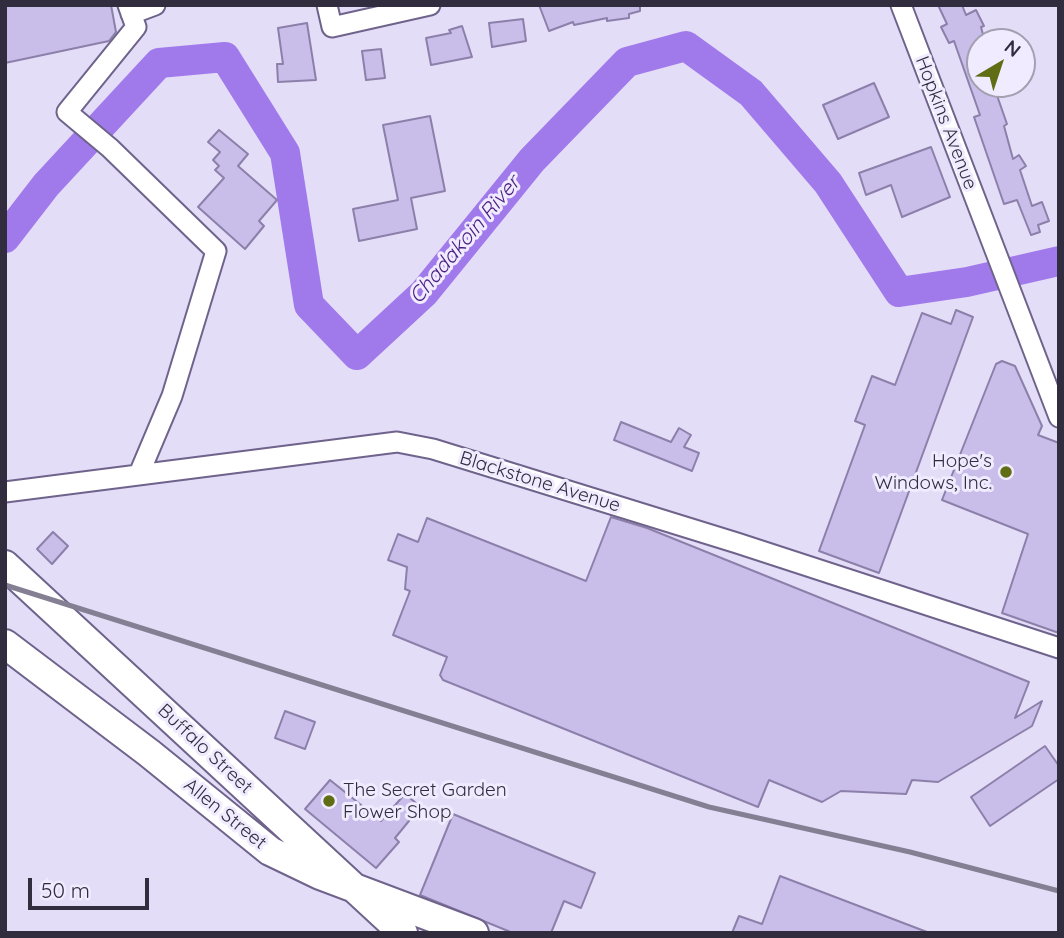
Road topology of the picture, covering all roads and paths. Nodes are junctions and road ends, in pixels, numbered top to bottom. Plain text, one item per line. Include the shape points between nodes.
1 (155, 5) edge
2 (327, 5) edge
3 (430, 5) edge
4 (901, 5) edge
5 (130, 10) edge
6 (1059, 417) edge
7 (139, 474) junction
8 (5, 492) edge
9 (5, 565) edge
10 (5, 644) edge
11 (1059, 648) edge
12 (276, 815) junction
13 (258, 841) junction
14 (357, 889) junction
15 (403, 933) edge
16 (474, 933) edge

1 - 5 street
2 - 3 street via 332,27
4 - 6 street, Hopkins Avenue
5 - 7 street via 136,27 67,111 216,251 172,396
7 - 8 street, Blackstone Avenue
7 - 11 street, Blackstone Avenue via 366,444 410,444 737,543
9 - 12 street, Buffalo Street
10 - 13 street, Allen Street
12 - 13 street via 277,830 269,839
12 - 14 street, Buffalo Street
13 - 14 street, Allen Street via 270,851
14 - 15 street, Buffalo Street
14 - 16 street, Allen Street

